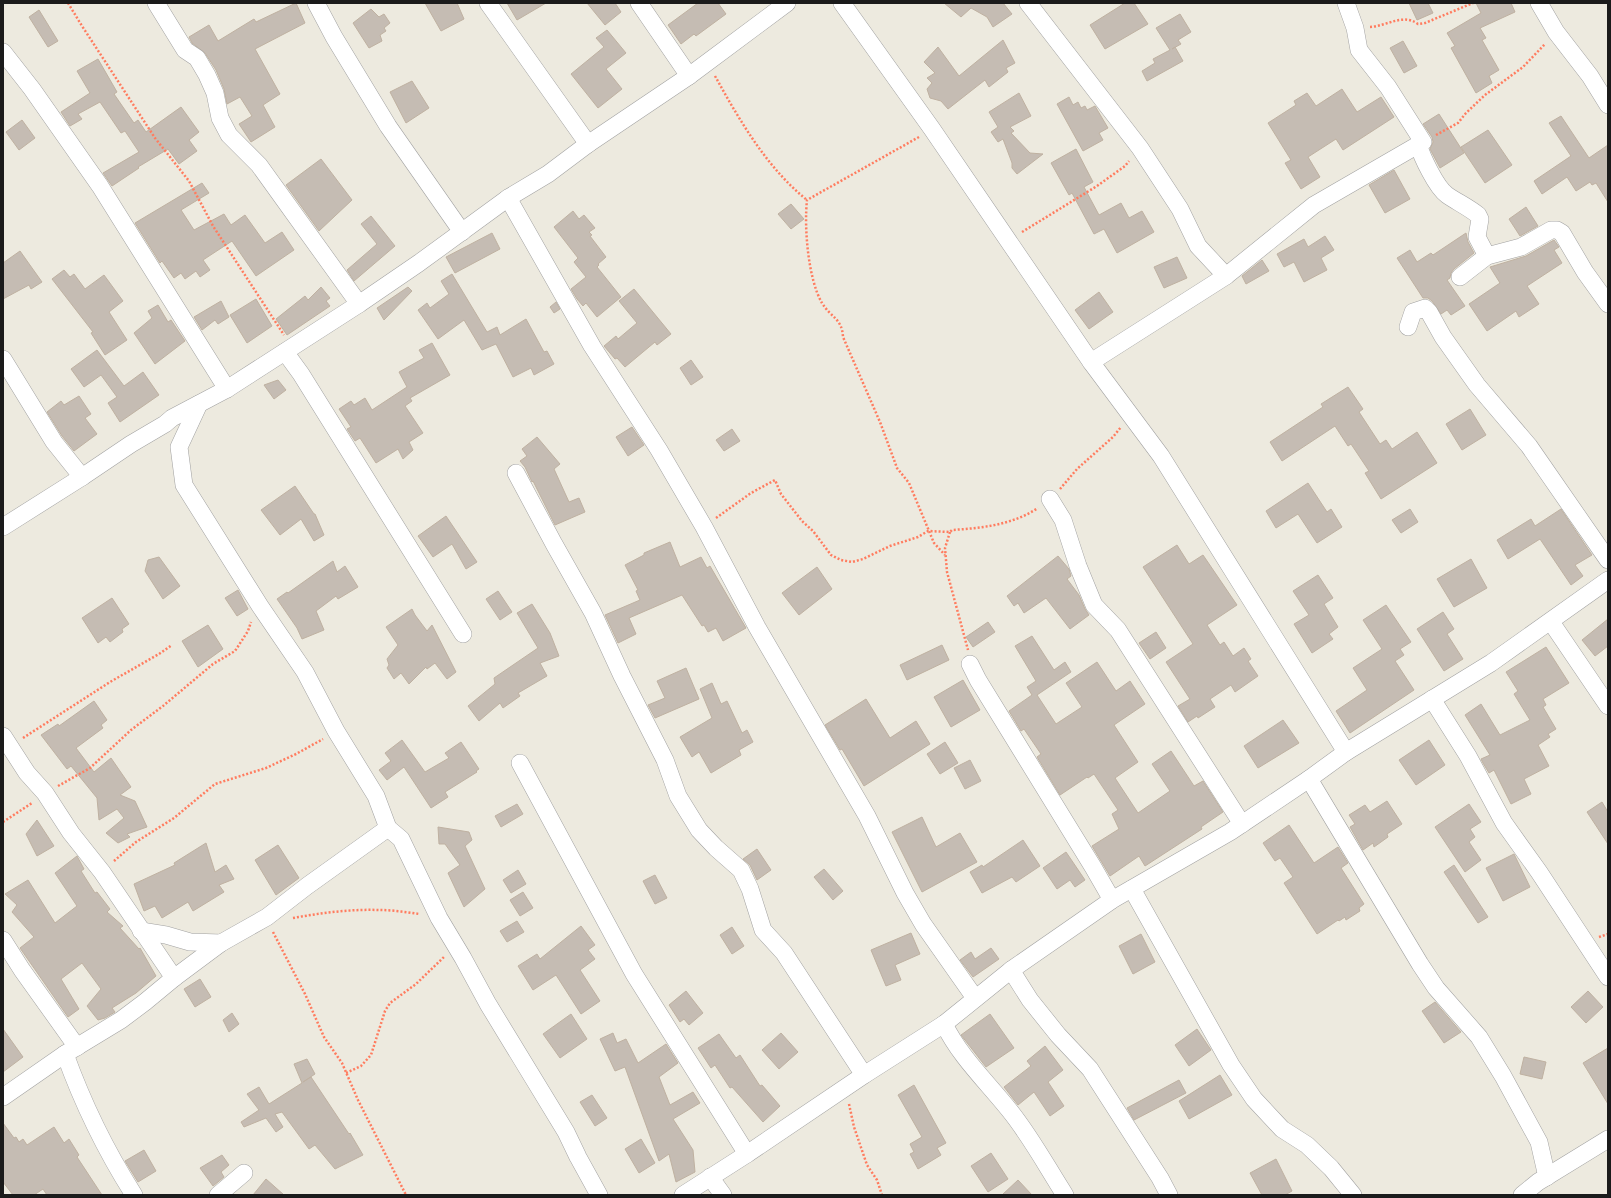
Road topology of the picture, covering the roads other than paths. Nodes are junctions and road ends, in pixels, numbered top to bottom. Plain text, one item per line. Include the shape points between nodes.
1 (156, 3) edge
2 (316, 3) edge
3 (488, 3) edge
4 (639, 3) edge
5 (787, 3) edge
6 (842, 3) edge
7 (1028, 3) edge
8 (1346, 3) edge
9 (1539, 3) edge
10 (3, 52) edge
11 (689, 76) junction
12 (1608, 105) edge
13 (1421, 143) junction
14 (588, 144) junction
15 (508, 198) junction
16 (462, 232) junction
17 (1487, 256) junction
18 (1226, 276) junction
19 (1460, 277) dead end
20 (358, 304) junction
21 (1608, 304) edge
22 (1408, 326) dead end
23 (288, 350) junction
24 (3, 359) edge
25 (1091, 362) junction
26 (227, 389) junction
27 (199, 404) junction
28 (516, 473) dead end
29 (82, 477) junction
30 (1050, 499) road end
31 (3, 527) edge
32 (1608, 560) edge
33 (1608, 580) edge
34 (1551, 622) junction
35 (463, 634) dead end
36 (970, 664) road end
37 (1432, 699) junction
38 (1608, 706) edge
39 (6, 742) edge
40 (1346, 752) junction
41 (520, 763) dead end
42 (1310, 780) junction
43 (1242, 824) junction
44 (388, 828) junction
45 (1132, 889) junction
46 (1112, 900) junction
47 (141, 931) junction
48 (3, 940) edge
49 (221, 943) junction
50 (1011, 970) junction
51 (1608, 977) edge
52 (174, 978) junction
53 (975, 998) junction
54 (944, 1024) junction
55 (71, 1050) junction
56 (864, 1075) junction
57 (3, 1097) edge
58 (1608, 1140) edge
59 (747, 1154) junction
60 (1049, 1169) junction
61 (244, 1173) dead end
62 (710, 1177) junction
63 (1547, 1177) junction
64 (134, 1195) edge
65 (218, 1195) edge
66 (599, 1195) edge
67 (683, 1195) edge
68 (723, 1195) edge
69 (1049, 1195) edge
70 (1066, 1195) edge
71 (1169, 1195) edge
72 (1353, 1195) edge
73 (1522, 1195) edge

1 - 20 street via 185,50 197,58 207,74 215,94 220,118 229,135 259,165
2 - 16 street via 388,126
3 - 14 street
4 - 11 street
5 - 11 street
6 - 25 street via 932,129
7 - 18 street via 1140,148 1180,209 1198,246
8 - 13 street via 1360,50 1388,87
9 - 12 street via 1556,32 1590,76
10 - 26 street via 100,186
11 - 14 street
13 - 17 street via 1421,154 1446,194 1478,215 1480,219 1477,237
13 - 18 street via 1314,205
14 - 15 street via 548,174
15 - 16 street
15 - 53 street via 592,346 659,450 704,527 757,627 867,816 920,918
16 - 20 street
17 - 19 street
17 - 21 street via 1521,247 1551,230 1557,230 1562,233
18 - 25 street
20 - 23 street
22 - 32 street via 1413,312 1422,307 1429,312 1443,337 1528,446
23 - 26 street
23 - 35 street
24 - 29 street via 54,442
25 - 40 street via 1161,456
26 - 27 street
27 - 29 street via 172,418
27 - 44 street via 178,447 184,485 256,600 305,672 336,731 376,796
28 - 56 street via 593,613 665,760 678,796 699,830 741,870 763,930 784,953
29 - 31 street
30 - 43 street via 1063,520 1094,605 1118,630
33 - 34 street
34 - 37 street
34 - 38 street
36 - 46 street
37 - 40 street
37 - 51 street via 1468,756 1504,823
39 - 47 street via 102,872
40 - 42 street
41 - 59 street via 634,974
42 - 43 street
42 - 63 street via 1420,964 1436,988 1479,1037 1503,1076 1539,1142
43 - 45 street
44 - 49 street via 267,917
44 - 66 street via 401,839 439,918 566,1132
45 - 46 street
45 - 72 street via 1231,1065 1254,1099 1282,1129 1307,1144
46 - 50 street
47 - 49 street via 190,942
47 - 52 street
48 - 55 street
49 - 52 street
50 - 53 street
50 - 71 street via 1030,1000 1090,1069
52 - 55 street via 120,1020
53 - 54 street
54 - 56 street
54 - 60 street via 961,1053 1032,1140
55 - 57 street
55 - 64 street via 82,1099
56 - 59 street
58 - 63 street
59 - 62 street
60 - 69 street
60 - 70 street
61 - 65 street
62 - 67 street
62 - 68 street
63 - 73 street

